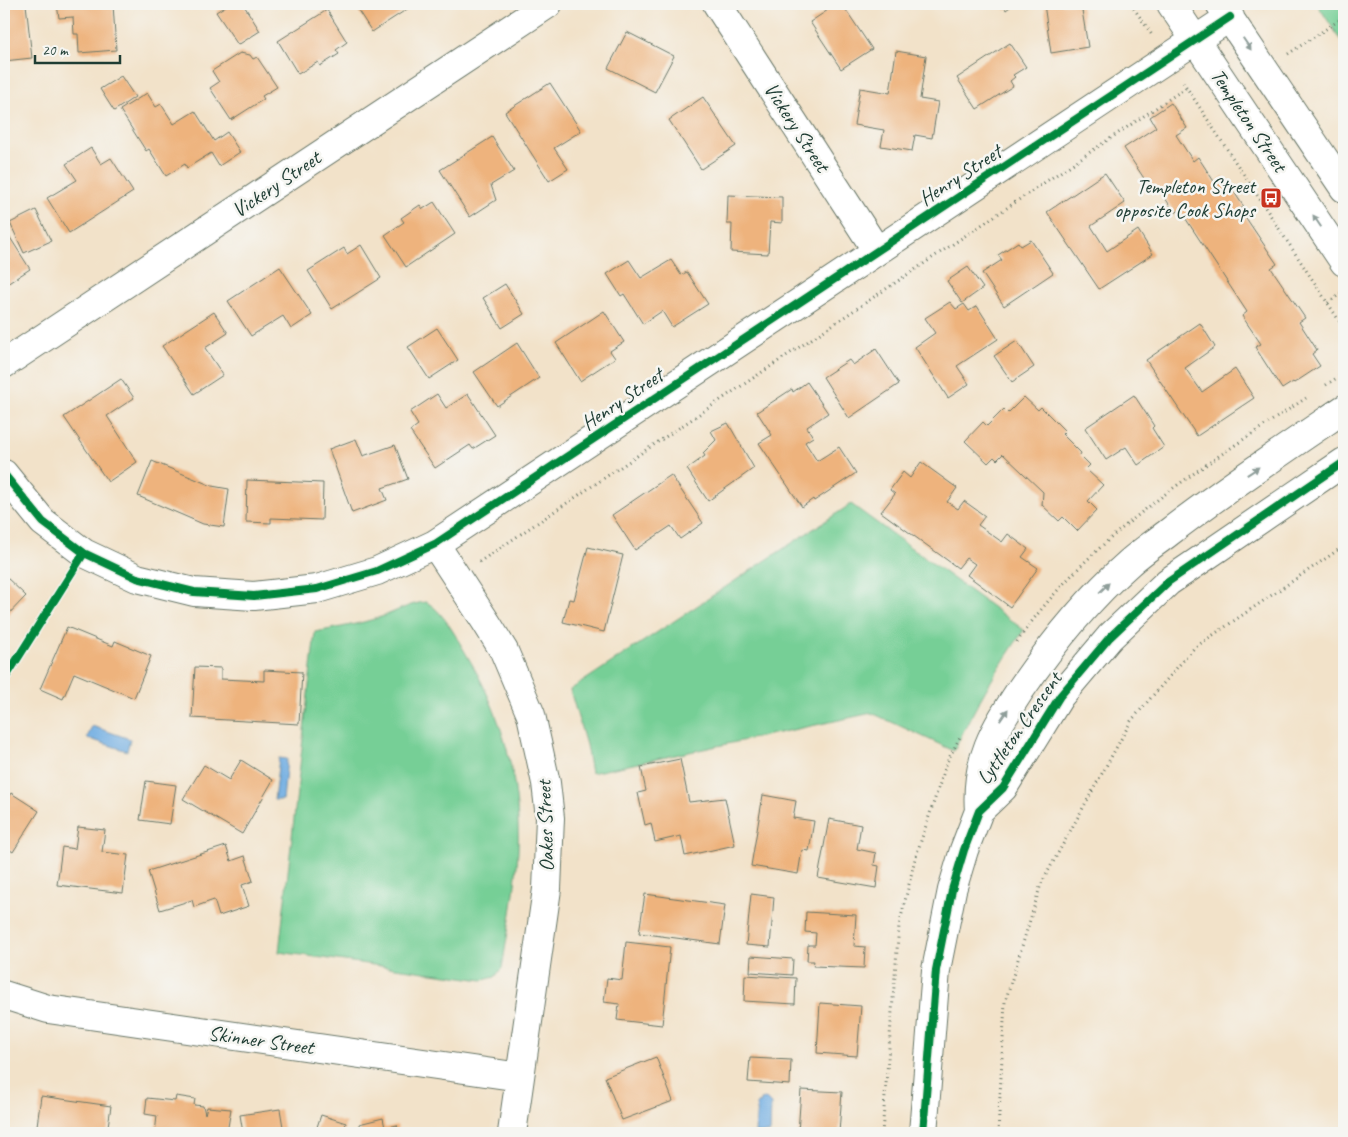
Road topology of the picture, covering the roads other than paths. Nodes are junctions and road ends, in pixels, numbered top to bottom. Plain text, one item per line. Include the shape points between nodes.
1 (548, 4) edge
2 (716, 4) edge
3 (1171, 4) edge
4 (1225, 11) edge
5 (1196, 40) junction
6 (1344, 188) edge
7 (877, 251) junction
8 (1344, 262) edge
9 (4, 364) edge
10 (1344, 409) edge
11 (1344, 462) edge
12 (4, 474) edge
13 (435, 544) junction
14 (979, 811) junction
15 (4, 995) edge
16 (520, 1077) junction
17 (512, 1133) edge
18 (923, 1133) edge

1 - 9 street, Vickery Street
2 - 7 street, Vickery Street
3 - 5 street, Templeton Street
4 - 5 street, Henry Street
4 -> 6 street, Templeton Street
5 - 7 street, Henry Street
8 -> 5 street, Templeton Street
7 - 13 street, Henry Street
14 -> 10 street, Lyttleton Crescent via 982,761 996,728 1042,658 1096,596 1129,563 1213,498
11 - 14 street, Lyttleton Crescent via 1168,582 1110,637 1060,696 1003,788
12 - 13 street, Henry Street via 43,522 84,553 137,578 194,592 254,596 316,589 377,571
13 - 16 street, Oakes Street via 504,651 531,715 546,783 550,818 547,889
14 - 18 street, Lyttleton Crescent via 952,890 936,970
15 - 16 street, Skinner Street via 48,1009
16 - 17 street, Oakes Street

